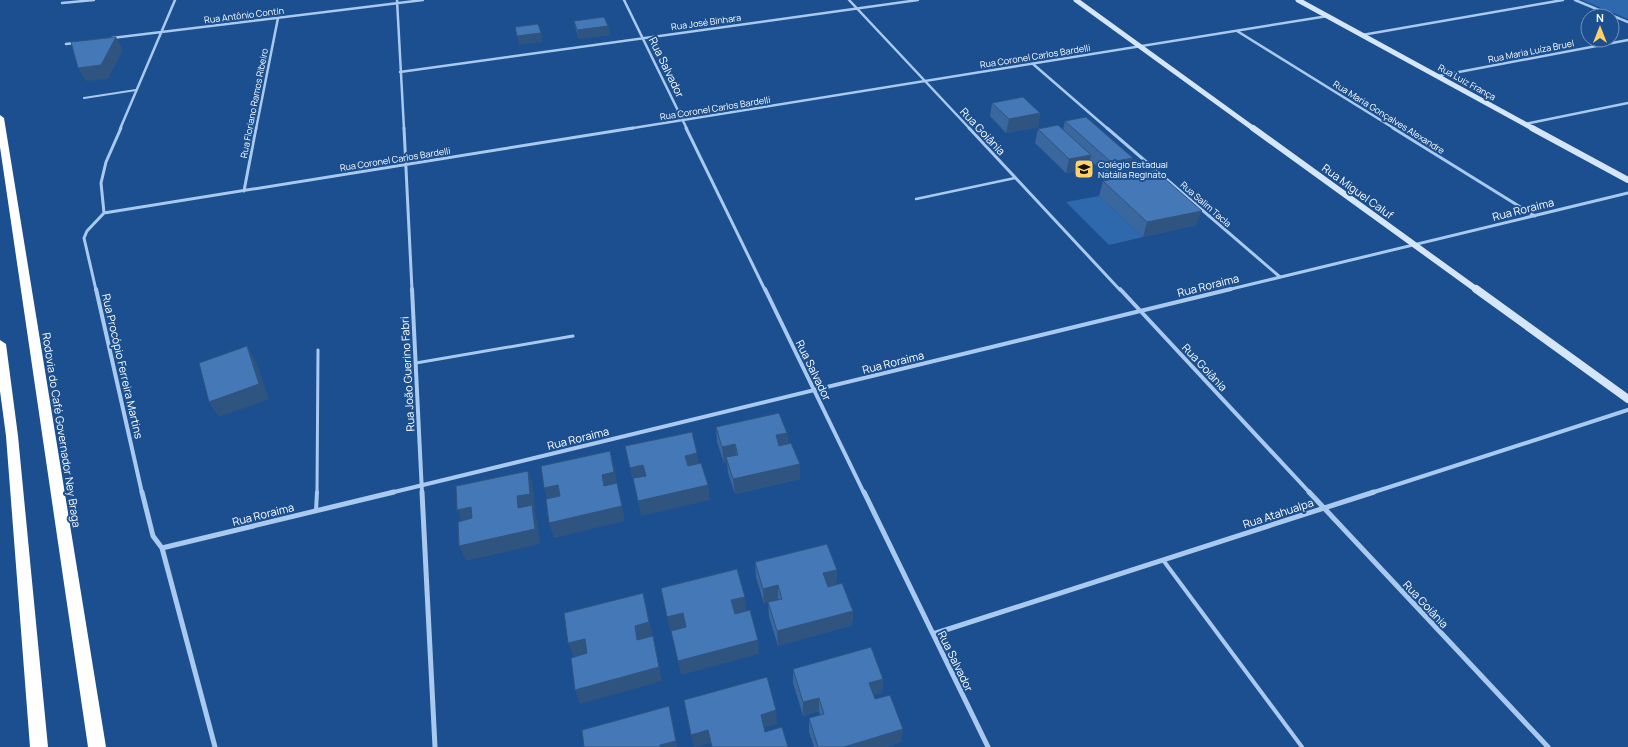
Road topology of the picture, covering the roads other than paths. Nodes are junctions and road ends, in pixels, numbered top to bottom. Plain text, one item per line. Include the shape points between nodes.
1 (94, 0) edge
2 (175, 0) edge
3 (423, 0) edge
4 (624, 0) edge
5 (849, 0) edge
6 (918, 0) edge
7 (1076, 0) edge
8 (1298, 0) edge
9 (1556, 0) edge
10 (1563, 0) edge
11 (1575, 0) edge
12 (397, 2) edge
13 (62, 3) dead end
14 (857, 8) junction
15 (1328, 16) junction
16 (278, 18) junction
17 (1628, 22) edge
18 (1236, 31) junction
19 (161, 32) junction
20 (1362, 35) junction
21 (110, 38) edge
22 (643, 38) junction
23 (1628, 40) edge
24 (80, 42) edge
25 (66, 44) dead end
26 (1140, 47) junction
27 (1033, 64) junction
28 (400, 72) junction
29 (1438, 76) junction
30 (925, 81) junction
31 (136, 90) junction
32 (84, 98) dead end
33 (1628, 103) edge
34 (0, 118) edge
35 (683, 120) junction
36 (1526, 124) junction
37 (405, 165) junction
38 (1015, 178) junction
39 (1628, 180) edge
40 (244, 191) junction
41 (1628, 193) edge
42 (916, 199) dead end
43 (104, 214) junction
44 (1535, 216) junction
45 (1415, 244) junction
46 (1280, 277) junction
47 (1140, 311) junction
48 (573, 336) dead end
49 (0, 344) edge
50 (318, 350) dead end
51 (416, 363) junction
52 (1, 364) edge
53 (814, 390) junction
54 (1628, 399) edge
55 (1628, 410) edge
56 (6, 434) edge
57 (422, 485) junction
58 (1324, 508) junction
59 (316, 510) junction
60 (162, 548) junction
61 (1163, 560) junction
62 (933, 634) junction
63 (39, 747) edge
64 (97, 747) edge
65 (215, 747) edge
66 (436, 747) edge
67 (988, 747) edge
68 (1302, 747) edge
69 (1548, 747) edge

1 - 13 street
2 - 19 street
3 - 12 street, Rua Antônio Contin
4 - 22 street, Rua Salvador
5 - 14 street, Rua Goiânia
6 - 14 street, Rua José Binhara
7 - 26 street, Rua Miguel Caluf
8 - 15 street, Rua Luiz França
9 - 10 street
9 - 20 street
11 - 17 street
12 - 16 street, Rua Antônio Contin
12 - 28 street, Rua João Guerino Fabri
14 - 22 street, Rua José Binhara
14 - 30 street, Rua Goiânia
15 - 18 street, Rua Coronel Carlos Bardelli
15 - 20 street, Rua Luiz França
16 - 19 street, Rua Antônio Contin
16 - 40 street, Rua Floriano Ramos Ribeiro
18 - 26 street, Rua Coronel Carlos Bardelli
18 - 44 street, Rua Maria Gonçalves Alexandre
19 - 21 street, Rua Antônio Contin
19 - 31 street
20 - 29 street, Rua Luiz França
22 - 28 street, Rua José Binhara
22 - 35 street, Rua Salvador
23 - 29 street, Rua Maria Luíza Bruel
24 - 25 street
26 - 27 street, Rua Coronel Carlos Bardelli
26 - 45 street, Rua Miguel Caluf
27 - 30 street, Rua Coronel Carlos Bardelli
27 - 46 street, Rua Salim Tacla
28 - 37 street, Rua João Guerino Fabri
29 - 36 street, Rua Luiz França
30 - 35 street, Rua Coronel Carlos Bardelli
30 - 38 street, Rua Goiânia
31 - 32 lane
31 - 43 street via 103,172 101,183
33 - 36 street
34 - 64 highway, Rodovia do Café Governador Ney Braga
35 - 37 street, Rua Coronel Carlos Bardelli
35 - 53 street, Rua Salvador
36 - 39 street, Rua Luiz França
37 - 40 street, Rua Coronel Carlos Bardelli
37 - 51 street, Rua João Guerino Fabri
38 - 42 lane
38 - 47 street, Rua Goiânia
40 - 43 street, Rua Coronel Carlos Bardelli
41 - 44 street, Rua Roraima
43 - 60 street, Rua Procópio Ferreira Martins via 87,231 84,238 149,524 153,536
44 - 45 street, Rua Roraima
45 - 46 street, Rua Roraima
45 - 54 street, Rua Miguel Caluf
46 - 47 street, Rua Roraima
47 - 53 street, Rua Roraima
47 - 58 street, Rua Goiânia
48 - 51 lane
49 - 52 highway
50 - 59 lane
51 - 57 street, Rua João Guerino Fabri
52 - 56 highway
53 - 57 street, Rua Roraima
53 - 62 street, Rua Salvador
55 - 58 street, Rua Atahualpa
56 - 63 highway
57 - 59 street, Rua Roraima
57 - 66 street, Rua João Guerino Fabri
58 - 61 street, Rua Atahualpa
58 - 69 street, Rua Goiânia
59 - 60 street, Rua Roraima
60 - 65 street, Rua Procópio Ferreira Martins
61 - 62 street, Rua Atahualpa
61 - 68 lane
62 - 67 street, Rua Salvador

